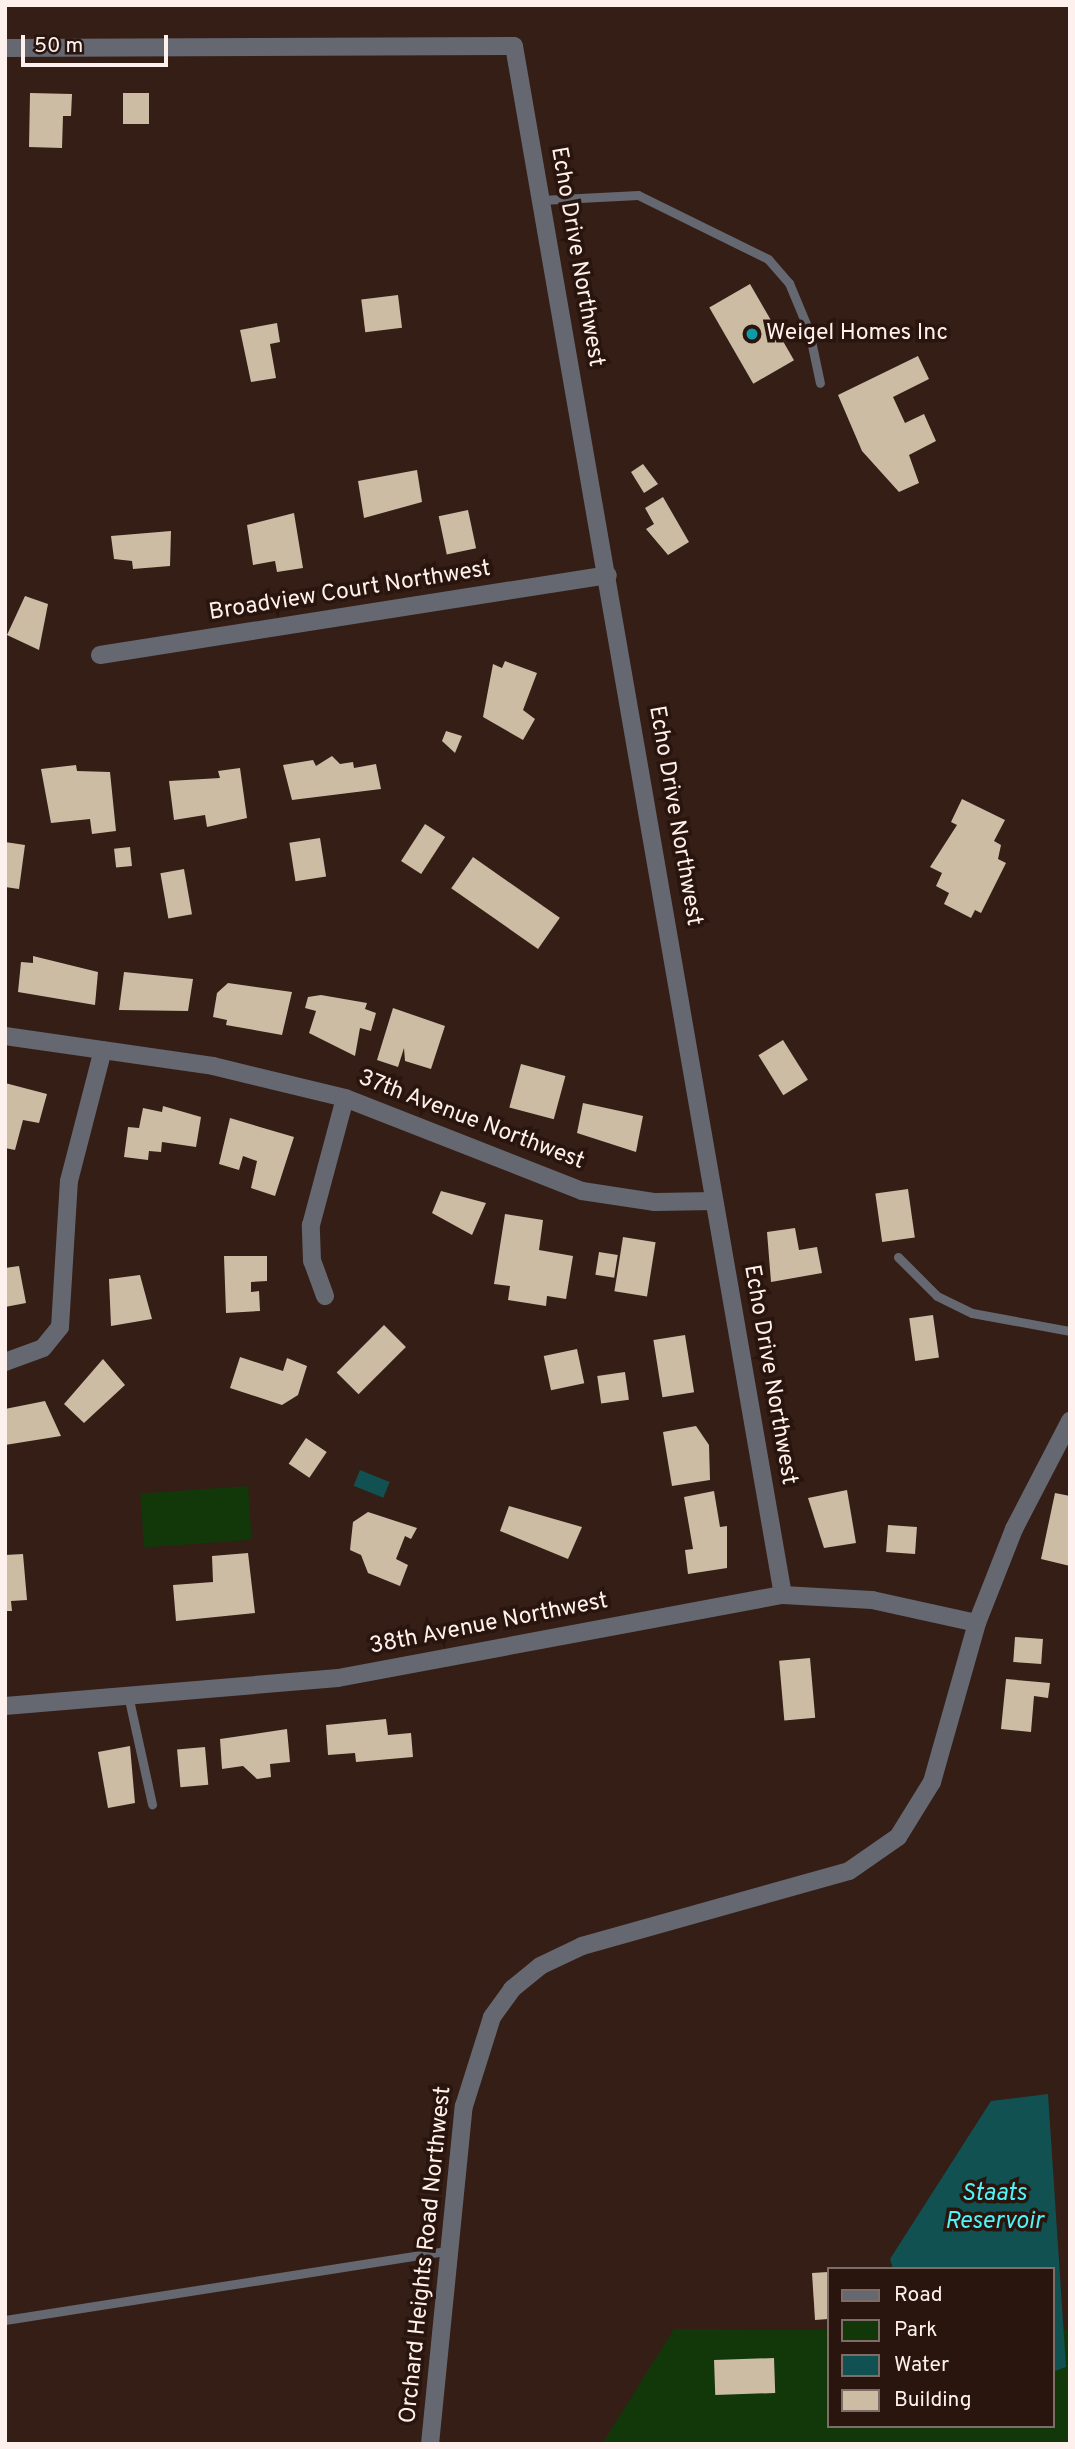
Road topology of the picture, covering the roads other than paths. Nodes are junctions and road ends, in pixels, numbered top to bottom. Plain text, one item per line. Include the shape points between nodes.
1 (5, 48) edge
2 (541, 200) junction
3 (820, 383) dead end
4 (608, 575) junction
5 (100, 655) dead end
6 (5, 1036) edge
7 (103, 1050) junction
8 (345, 1098) junction
9 (714, 1200) junction
10 (898, 1257) dead end
11 (325, 1296) dead end
12 (1070, 1331) edge
13 (5, 1363) edge
14 (1070, 1421) edge
15 (783, 1595) junction
16 (977, 1623) junction
17 (127, 1693) junction
18 (5, 1706) edge
19 (152, 1804) dead end
20 (450, 2250) junction
21 (5, 2320) edge
22 (430, 2444) edge

1 - 2 street, Echo Drive Northwest via 514,46
2 - 3 lane via 638,195 768,259 789,283 809,331
2 - 4 street, Echo Drive Northwest
4 - 5 street, Broadview Court Northwest
4 - 9 street, Echo Drive Northwest
6 - 7 street, 37th Avenue Northwest
7 - 8 street, 37th Avenue Northwest via 213,1066
7 - 13 street via 69,1181 60,1327 43,1348
8 - 9 street, 37th Avenue Northwest via 582,1191 655,1202
8 - 11 street via 311,1225 312,1261
9 - 15 street, Echo Drive Northwest
10 - 12 lane via 937,1296 972,1313
14 - 16 street, Orchard Heights Road Northwest via 1014,1529
15 - 16 street, 38th Avenue Northwest via 872,1600
15 - 17 street, 38th Avenue Northwest via 410,1667
16 - 20 street, Orchard Heights Road Northwest via 932,1782 916,1812 878,1857 849,1871 582,1946 512,1989 475,2056
17 - 18 street, 38th Avenue Northwest
17 - 19 lane
20 - 21 lane
20 - 22 street, Orchard Heights Road Northwest

